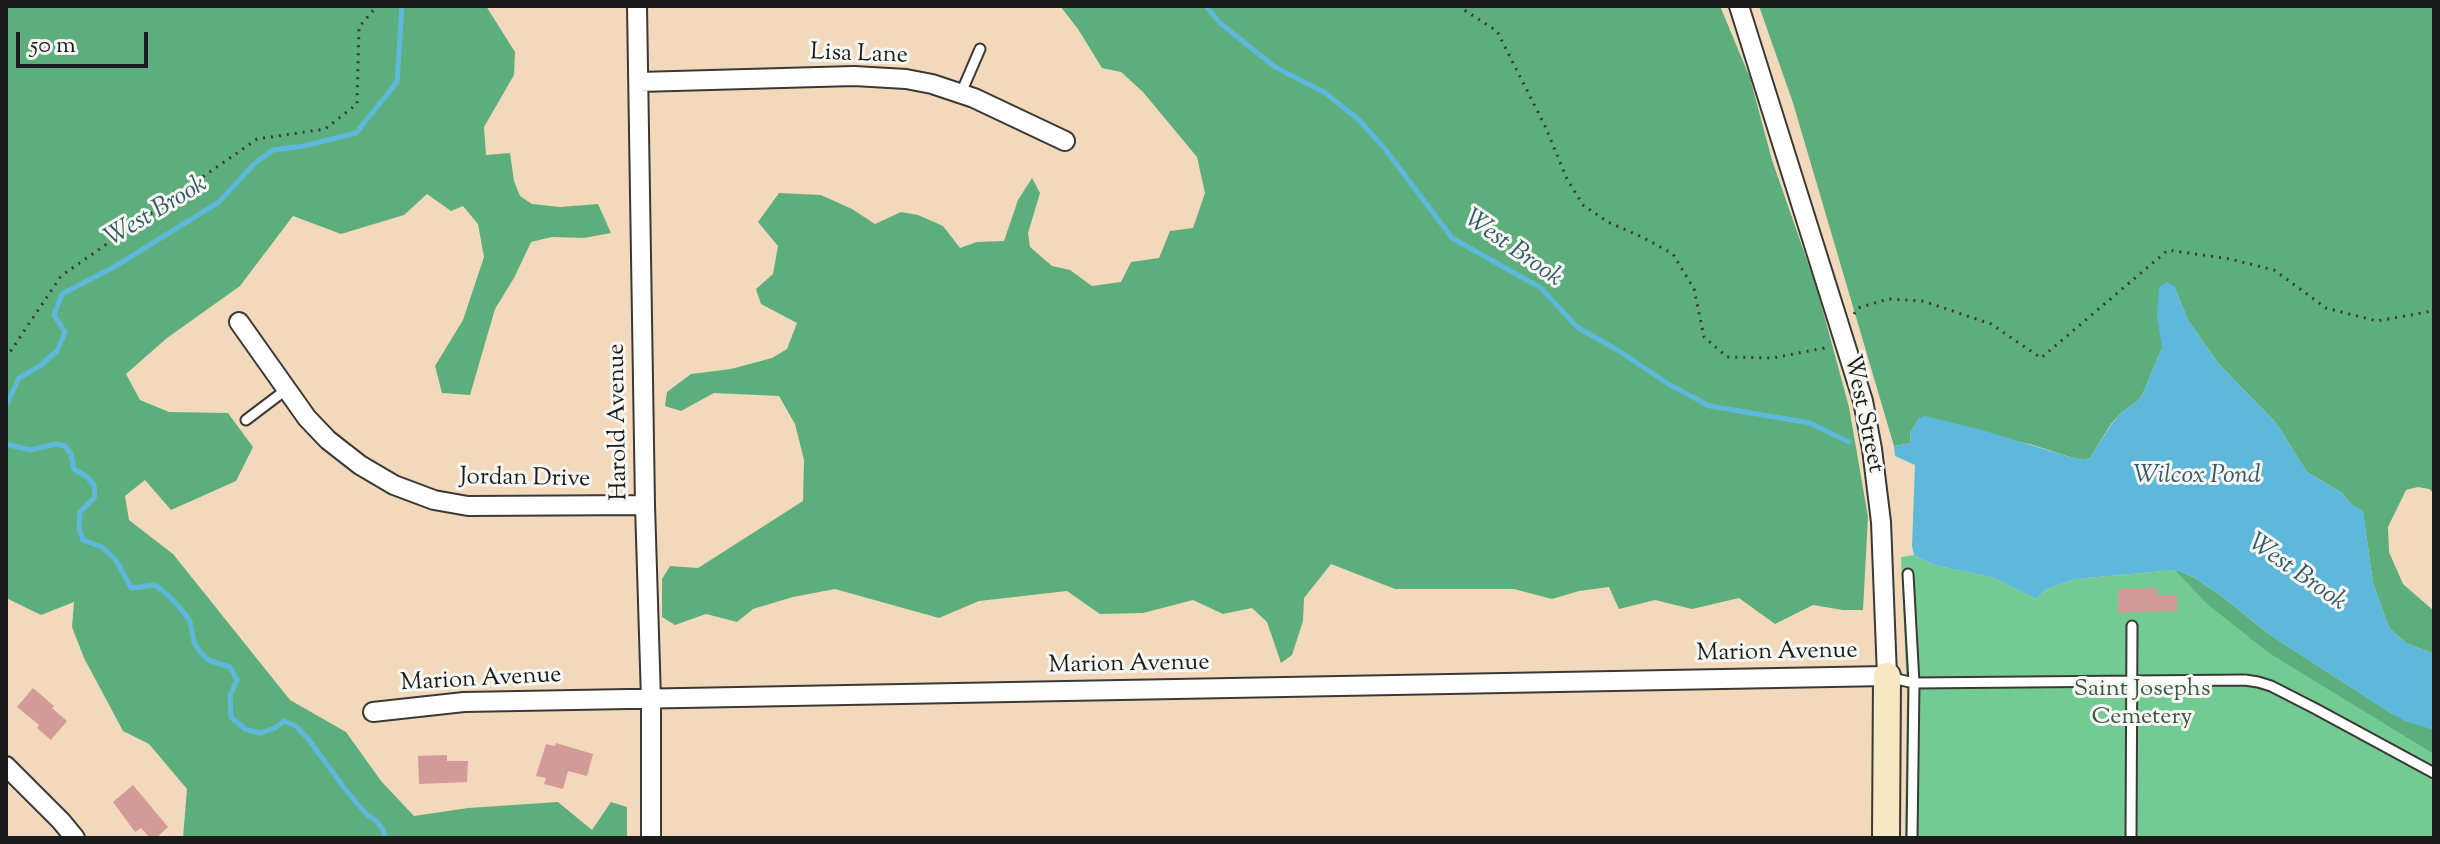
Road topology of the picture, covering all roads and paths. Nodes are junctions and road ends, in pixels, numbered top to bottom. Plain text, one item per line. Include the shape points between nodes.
1 (377, 6) edge
2 (637, 6) edge
3 (1458, 6) edge
4 (1739, 6) edge
5 (980, 49) dead end
6 (639, 82) junction
7 (961, 93) junction
8 (1065, 141) dead end
9 (2434, 308) edge
10 (239, 322) dead end
11 (1842, 330) junction
12 (6, 358) edge
13 (287, 389) junction
14 (246, 420) dead end
15 (645, 505) junction
16 (1908, 574) dead end
17 (2132, 626) dead end
18 (1887, 676) junction
19 (2132, 681) junction
20 (1914, 683) junction
21 (651, 699) junction
22 (373, 712) dead end
23 (6, 766) edge
24 (2434, 773) edge
25 (75, 838) edge
26 (651, 838) edge
27 (1886, 838) edge
28 (1912, 838) edge
29 (2131, 838) edge

1 - 12 path via 359,27 357,104 325,129 257,139 61,276
2 - 6 street, Harold Avenue
3 - 11 path via 1497,31 1583,205 1673,254 1694,289 1704,337 1727,357 1773,358 1824,348
4 - 11 street, West Street
5 - 7 lane
6 - 7 street, Lisa Lane via 883,77
6 - 15 street, Harold Avenue
7 - 8 street, Lisa Lane
9 - 11 path via 2377,321 2326,308 2274,270 2168,250 2041,358 1991,324 1923,301 1888,299 1858,308
10 - 13 street, Jordan Drive
11 - 18 street, West Street via 1865,409 1878,494
13 - 14 lane
13 - 15 street, Jordan Drive via 328,440 360,465 434,500 493,508
15 - 21 street, Harold Avenue
16 - 20 lane
17 - 19 lane
18 - 20 lane
18 - 21 street, Marion Avenue
18 - 27 street, West Street
19 - 20 lane
19 - 24 lane via 2245,680 2271,686
19 - 29 lane
20 - 28 lane
21 - 22 street, Marion Avenue via 454,703
21 - 26 street, Harold Avenue
23 - 25 street

